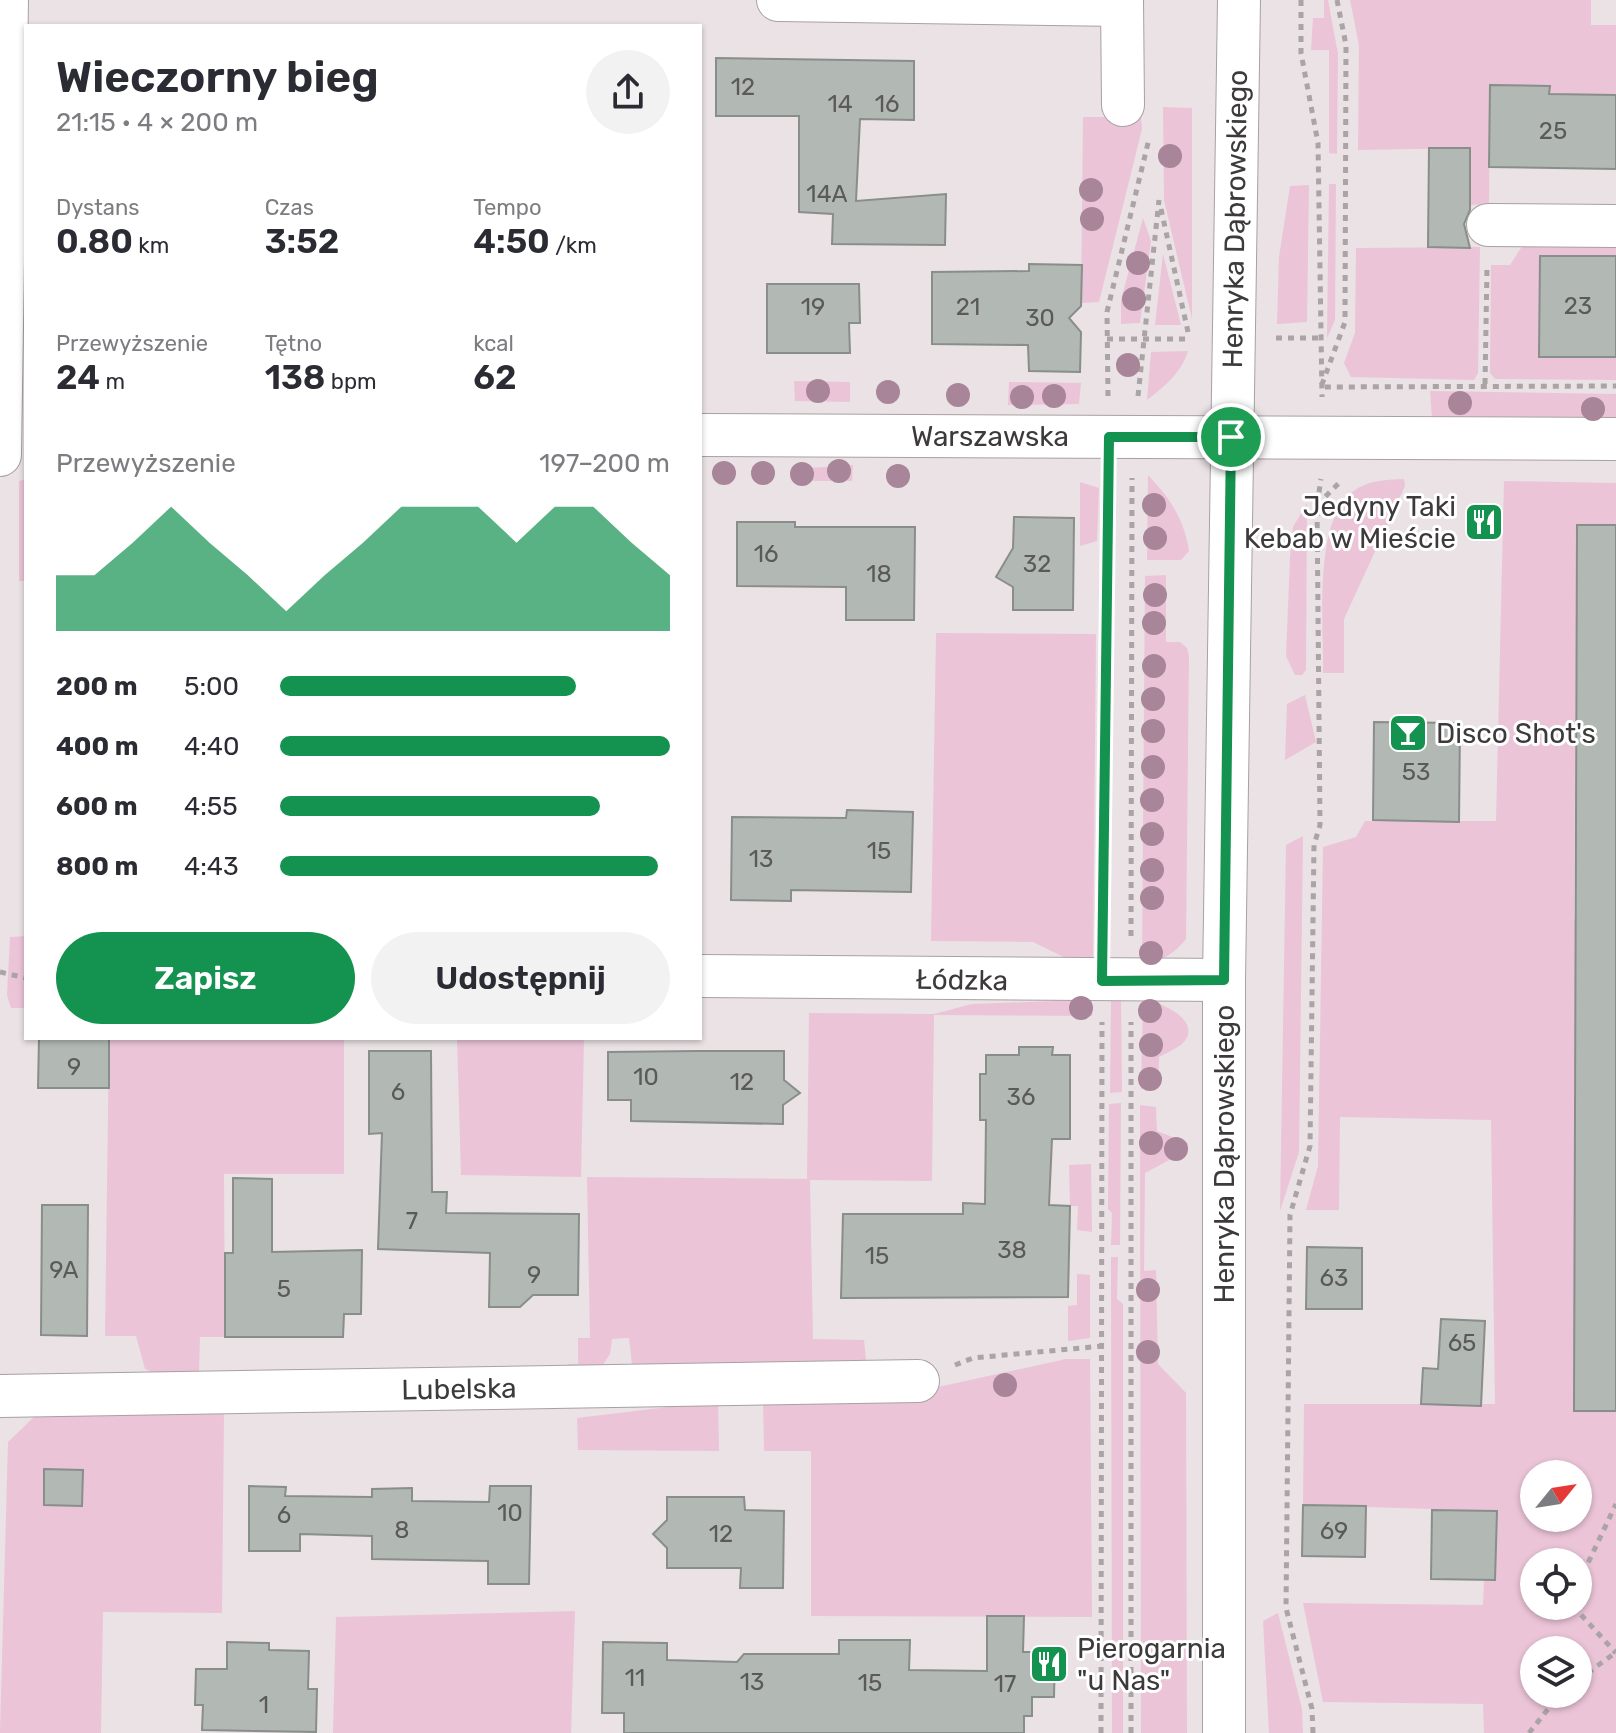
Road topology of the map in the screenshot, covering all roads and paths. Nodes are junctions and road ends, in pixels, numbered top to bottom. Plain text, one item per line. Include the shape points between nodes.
1 (7, 0) edge
2 (778, 0) edge
3 (1239, 0) edge
4 (1301, 0) edge
5 (1337, 0) edge
6 (1122, 2) edge
7 (1138, 116) joint
8 (1159, 200) dead end
9 (1488, 225) joint
10 (1616, 226) edge
11 (1189, 339) dead end
12 (1485, 384) junction
13 (1616, 386) edge
14 (1321, 387) junction
15 (0, 432) edge
16 (24, 432) edge
17 (702, 435) edge
18 (1109, 437) junction
19 (1231, 437) junction
20 (1322, 438) junction
21 (1616, 439) edge
22 (0, 455) edge
23 (0, 972) edge
24 (702, 976) edge
25 (24, 978) edge
26 (1224, 980) junction
27 (1102, 981) junction
28 (1103, 1346) junction
29 (918, 1381) joint
30 (0, 1396) edge
31 (1616, 1504) edge
32 (1592, 1555) edge
33 (1586, 1620) edge
34 (1616, 1653) edge
35 (1592, 1670) edge
36 (1549, 1708) edge
37 (1101, 1733) edge
38 (1224, 1733) edge
39 (1313, 1733) edge
40 (1529, 1733) edge

1 - 15 street
2 - 6 street
3 - 19 street, Henryka Dąbrowskiego
4 - 14 path via 1301,53 1318,143
5 - 14 path via 1346,45 1345,322
6 - 7 street
7 - 18 path via 1107,312
8 - 11 path
9 - 10 street
9 - 12 path
12 - 13 path
12 - 14 path
14 - 20 path
15 - 16 street
15 - 22 street
17 - 18 street, Warszawska
18 - 19 street, Warszawska
18 - 27 path
19 - 20 street, Warszawska
19 - 26 street, Henryka Dąbrowskiego
20 - 21 street, Warszawska
20 - 39 path via 1317,505 1320,825 1314,845 1310,1146 1290,1215 1286,1608 1312,1709
23 - 25 path
24 - 27 street, Łódzka
26 - 27 street, Łódzka
26 - 38 street, Henryka Dąbrowskiego
27 - 28 path
28 - 29 path via 973,1358
28 - 37 path
29 - 30 street, Lubelska
31 - 32 path
33 - 34 path
34 - 35 path
36 - 40 path

